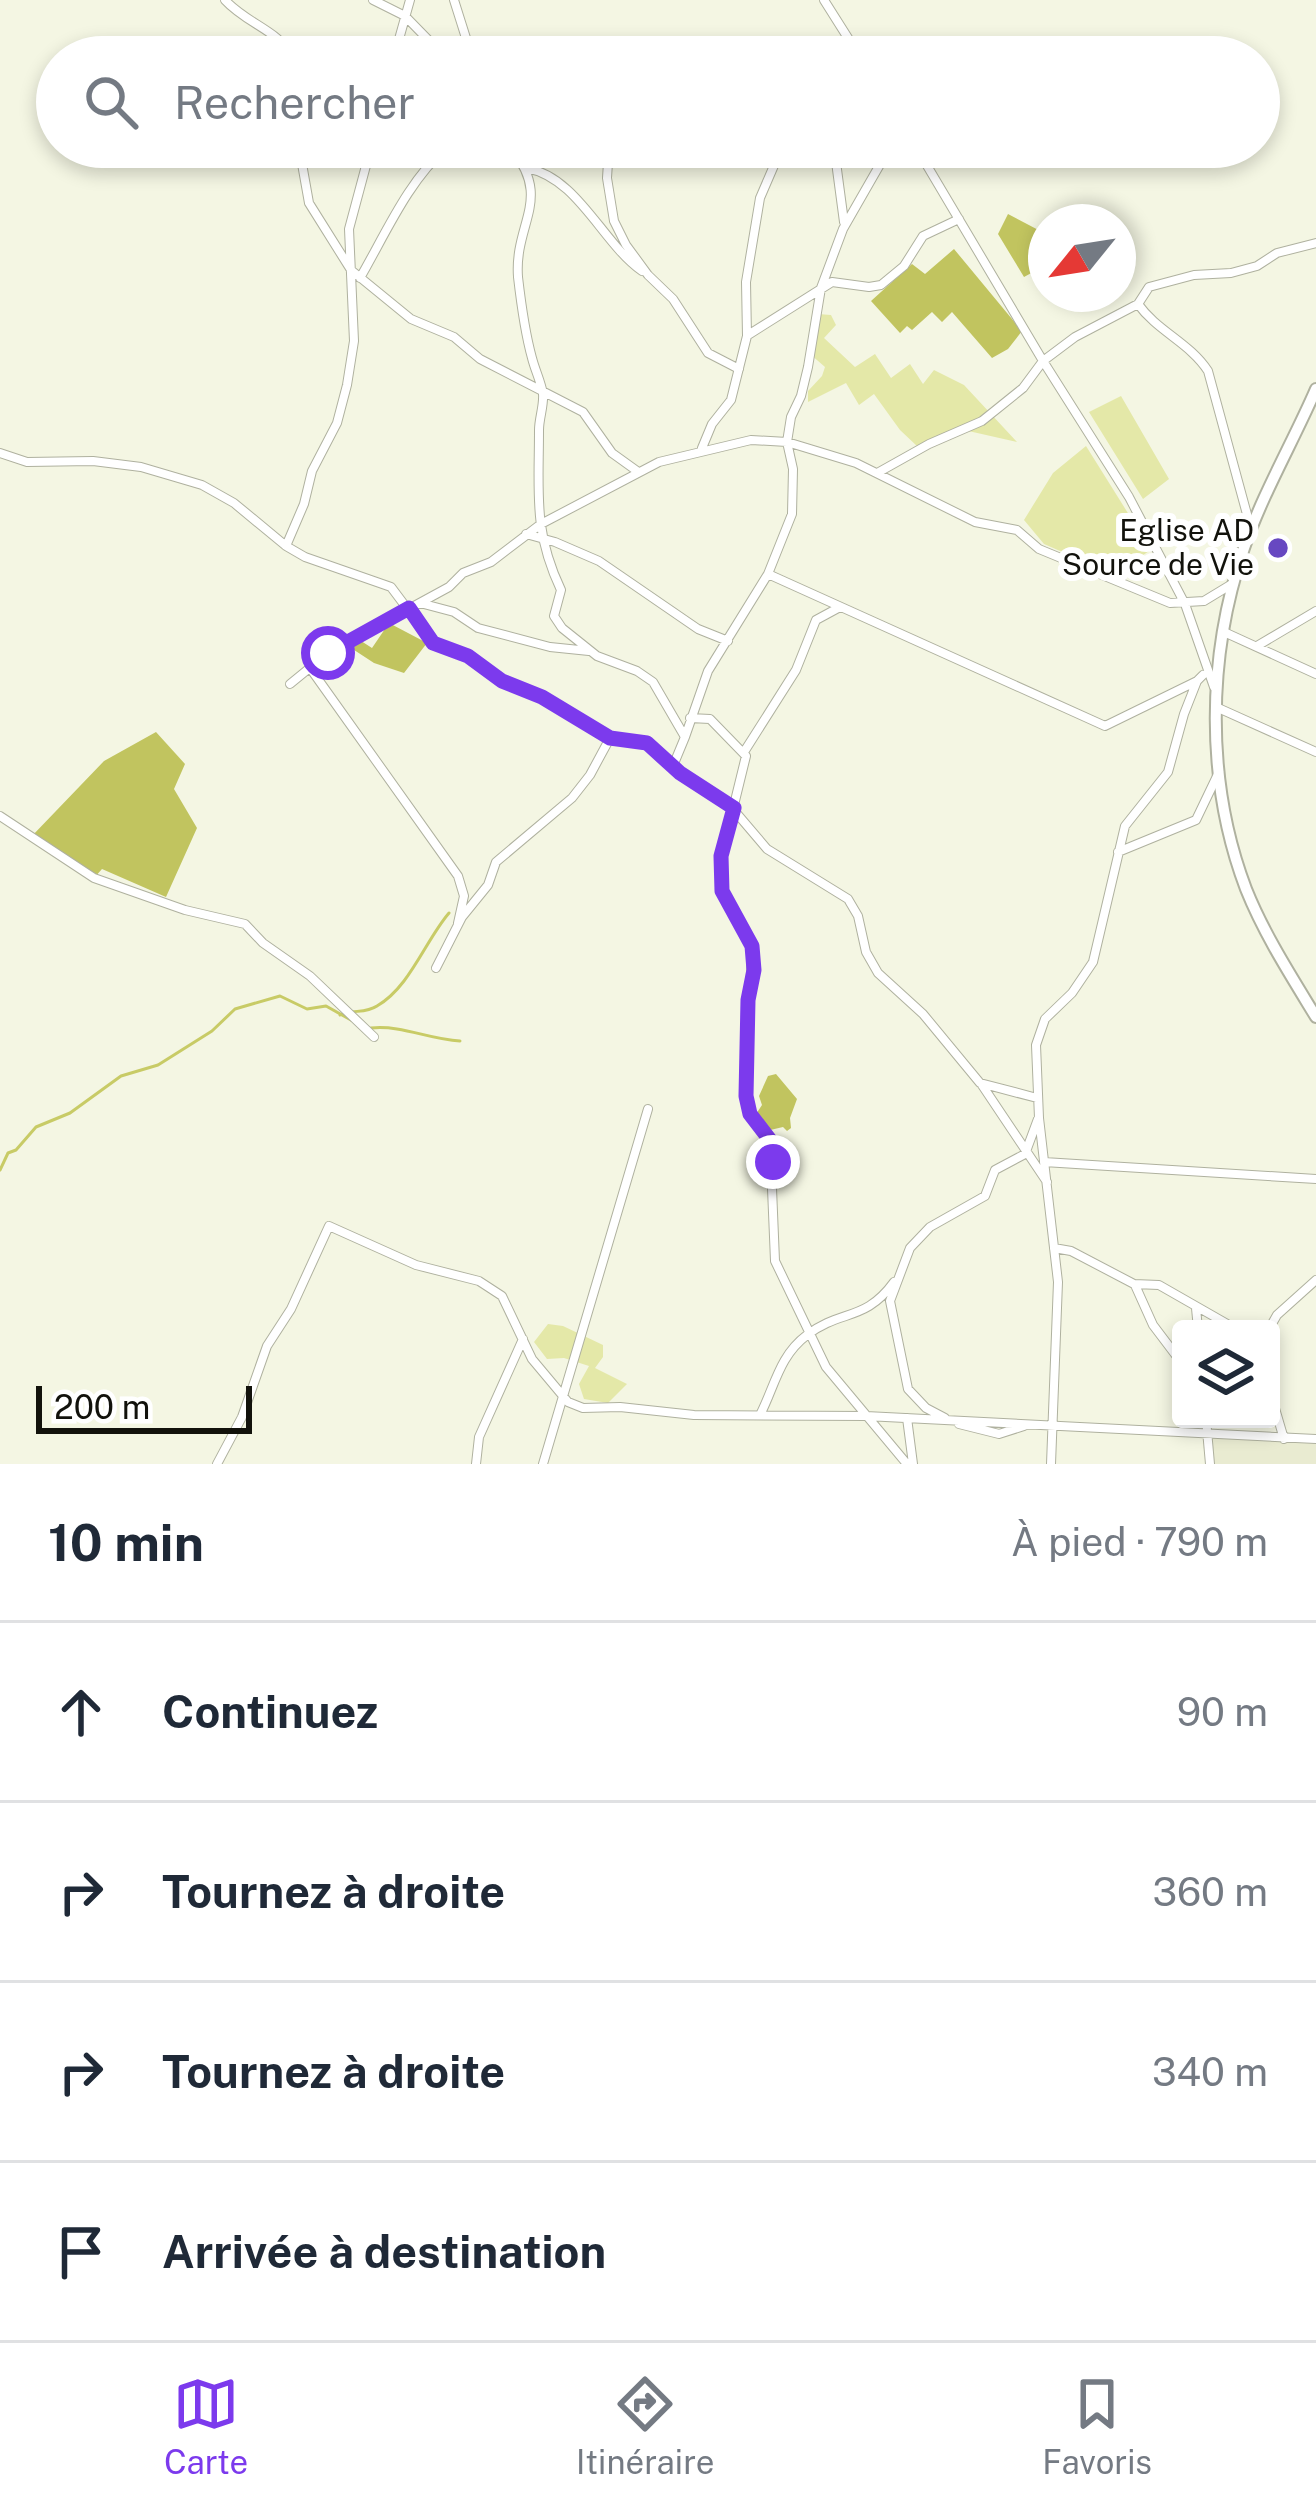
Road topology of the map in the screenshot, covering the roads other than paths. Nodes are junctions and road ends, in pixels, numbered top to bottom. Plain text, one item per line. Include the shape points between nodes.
1 (225, 0) edge
2 (373, 0) edge
3 (410, 0) edge
4 (454, 0) edge
5 (824, 0) edge
6 (405, 16) junction
7 (276, 36) edge
8 (400, 36) edge
9 (425, 36) edge
10 (465, 36) edge
11 (847, 36) edge
12 (302, 168) edge
13 (365, 168) edge
14 (424, 168) edge
15 (608, 168) edge
16 (773, 168) edge
17 (836, 168) edge
18 (878, 168) edge
19 (929, 168) edge
20 (526, 169) joint
21 (959, 219) junction
22 (843, 229) junction
23 (1316, 243) edge
24 (351, 270) junction
25 (648, 275) junction
26 (360, 278) junction
27 (821, 288) junction
28 (1138, 304) junction
29 (747, 336) junction
30 (1043, 361) junction
31 (739, 369) junction
32 (1316, 389) edge
33 (542, 391) junction
34 (788, 442) junction
35 (702, 449) junction
36 (0, 453) edge
37 (638, 472) junction
38 (879, 472) junction
39 (541, 524) junction
40 (1251, 529) junction
41 (526, 534) junction
42 (542, 538) junction
43 (286, 546) junction
44 (768, 574) junction
45 (1233, 583) junction
46 (420, 603) junction
47 (1185, 604) junction
48 (840, 607) junction
49 (409, 608) junction
50 (1316, 611) edge
51 (1222, 632) junction
52 (728, 640) junction
53 (1256, 647) junction
54 (590, 651) junction
55 (310, 668) junction
56 (1316, 674) edge
57 (290, 684) dead end
58 (1216, 700) junction
59 (690, 718) junction
60 (685, 737) junction
61 (610, 738) junction
62 (744, 752) junction
63 (1316, 752) edge
64 (673, 766) junction
65 (1220, 771) junction
66 (734, 808) junction
67 (0, 816) edge
68 (1118, 852) junction
69 (458, 923) junction
70 (436, 968) dead end
71 (1310, 999) edge
72 (1316, 1017) edge
73 (374, 1036) dead end
74 (980, 1083) junction
75 (1037, 1098) junction
76 (648, 1108) dead end
77 (1039, 1118) junction
78 (1024, 1154) junction
79 (1044, 1162) junction
80 (1316, 1179) edge
81 (1048, 1184) junction
82 (1054, 1248) junction
83 (898, 1276) junction
84 (1316, 1280) edge
85 (1134, 1284) junction
86 (1196, 1308) junction
87 (1197, 1320) edge
88 (1224, 1320) edge
89 (1274, 1320) edge
90 (809, 1333) junction
91 (523, 1339) junction
92 (1172, 1350) edge
93 (563, 1396) junction
94 (760, 1415) junction
95 (866, 1416) junction
96 (908, 1418) junction
97 (949, 1420) junction
98 (1280, 1425) edge
99 (1051, 1426) junction
100 (1207, 1428) edge
101 (1208, 1434) junction
102 (1284, 1438) junction
103 (1316, 1438) edge
104 (217, 1464) edge
105 (476, 1464) edge
106 (543, 1464) edge
107 (910, 1464) edge
108 (1051, 1464) edge
109 (1210, 1464) edge

1 - 7 street
2 - 6 street
3 - 6 street
4 - 10 street
5 - 11 street
6 - 8 street
6 - 9 street
12 - 24 street via 309,203
13 - 24 street via 349,229
14 - 26 street
15 - 25 street via 614,221
16 - 29 street via 746,282
17 - 22 street
18 - 22 street
19 - 21 street
20 - 25 street via 572,196
20 - 33 street via 532,204 518,275
21 - 27 street via 923,236 881,285
21 - 30 street
22 - 27 street
23 - 28 street via 1244,269 1149,287
24 - 26 street
24 - 43 street via 354,341 340,416
25 - 31 street via 707,351
26 - 33 street via 418,323
27 - 29 street
27 - 34 street
28 - 30 street
28 - 40 street via 1208,370
29 - 31 street
30 - 38 street via 982,421
30 - 47 street via 1130,497
31 - 35 street via 730,404
32 - 40 main road
33 - 37 street via 583,412 612,453
33 - 39 street
34 - 35 street
34 - 38 street
34 - 44 street via 792,514
35 - 37 street
36 - 43 street via 173,475 235,503
37 - 39 street
38 - 47 street via 1145,596
39 - 41 street
39 - 42 street
40 - 45 main road
41 - 42 street
41 - 46 street
42 - 52 street via 604,563 698,629
42 - 54 street via 561,590 556,622
43 - 49 street via 391,587
44 - 48 street
44 - 52 street
45 - 47 street
45 - 51 main road
46 - 49 street
46 - 54 street via 494,633
47 - 58 street
48 - 62 street via 816,620 785,691
48 - 68 street via 1106,726 1200,678 1168,772 1129,819
49 - 55 street
49 - 61 street via 433,643
50 - 53 street
51 - 53 street
51 - 58 main road
52 - 59 street
53 - 56 street
54 - 60 street via 652,682
55 - 57 street
55 - 69 street via 458,876
58 - 63 street
58 - 65 main road
59 - 60 street
59 - 62 street via 710,719
60 - 64 street
61 - 64 street via 647,743
61 - 69 street via 585,783 496,862
62 - 66 street
64 - 66 street
65 - 68 street via 1196,820
65 - 71 main road via 1246,888
66 - 74 street via 767,849 848,899 874,968
66 - 90 street via 721,882 752,946 746,1096 770,1140 773,1257
67 - 73 street via 94,878 245,924
68 - 75 street via 1093,962 1038,1034
69 - 70 street
71 - 72 main road
74 - 75 street
74 - 78 street
75 - 77 street
76 - 93 street
77 - 78 street
77 - 79 street
78 - 81 street
78 - 83 street via 995,1170 985,1196 921,1236
79 - 80 street
79 - 81 street
81 - 82 street
82 - 85 street
82 - 99 street
83 - 90 street via 867,1311
83 - 97 street via 890,1301 902,1373 917,1401
84 - 89 street
85 - 86 street via 1159,1285
85 - 92 street
86 - 87 street
86 - 88 street
90 - 94 street via 784,1359
90 - 95 street
91 - 93 street
91 - 104 street via 502,1295 479,1281 416,1265 328,1226
91 - 105 street via 479,1437
93 - 94 street via 583,1408
93 - 106 street
94 - 95 street
95 - 96 street
95 - 107 street
96 - 97 street
96 - 107 street
97 - 99 street
98 - 102 street
99 - 101 street
99 - 108 street
100 - 101 street
101 - 102 street
101 - 109 street
102 - 103 street

